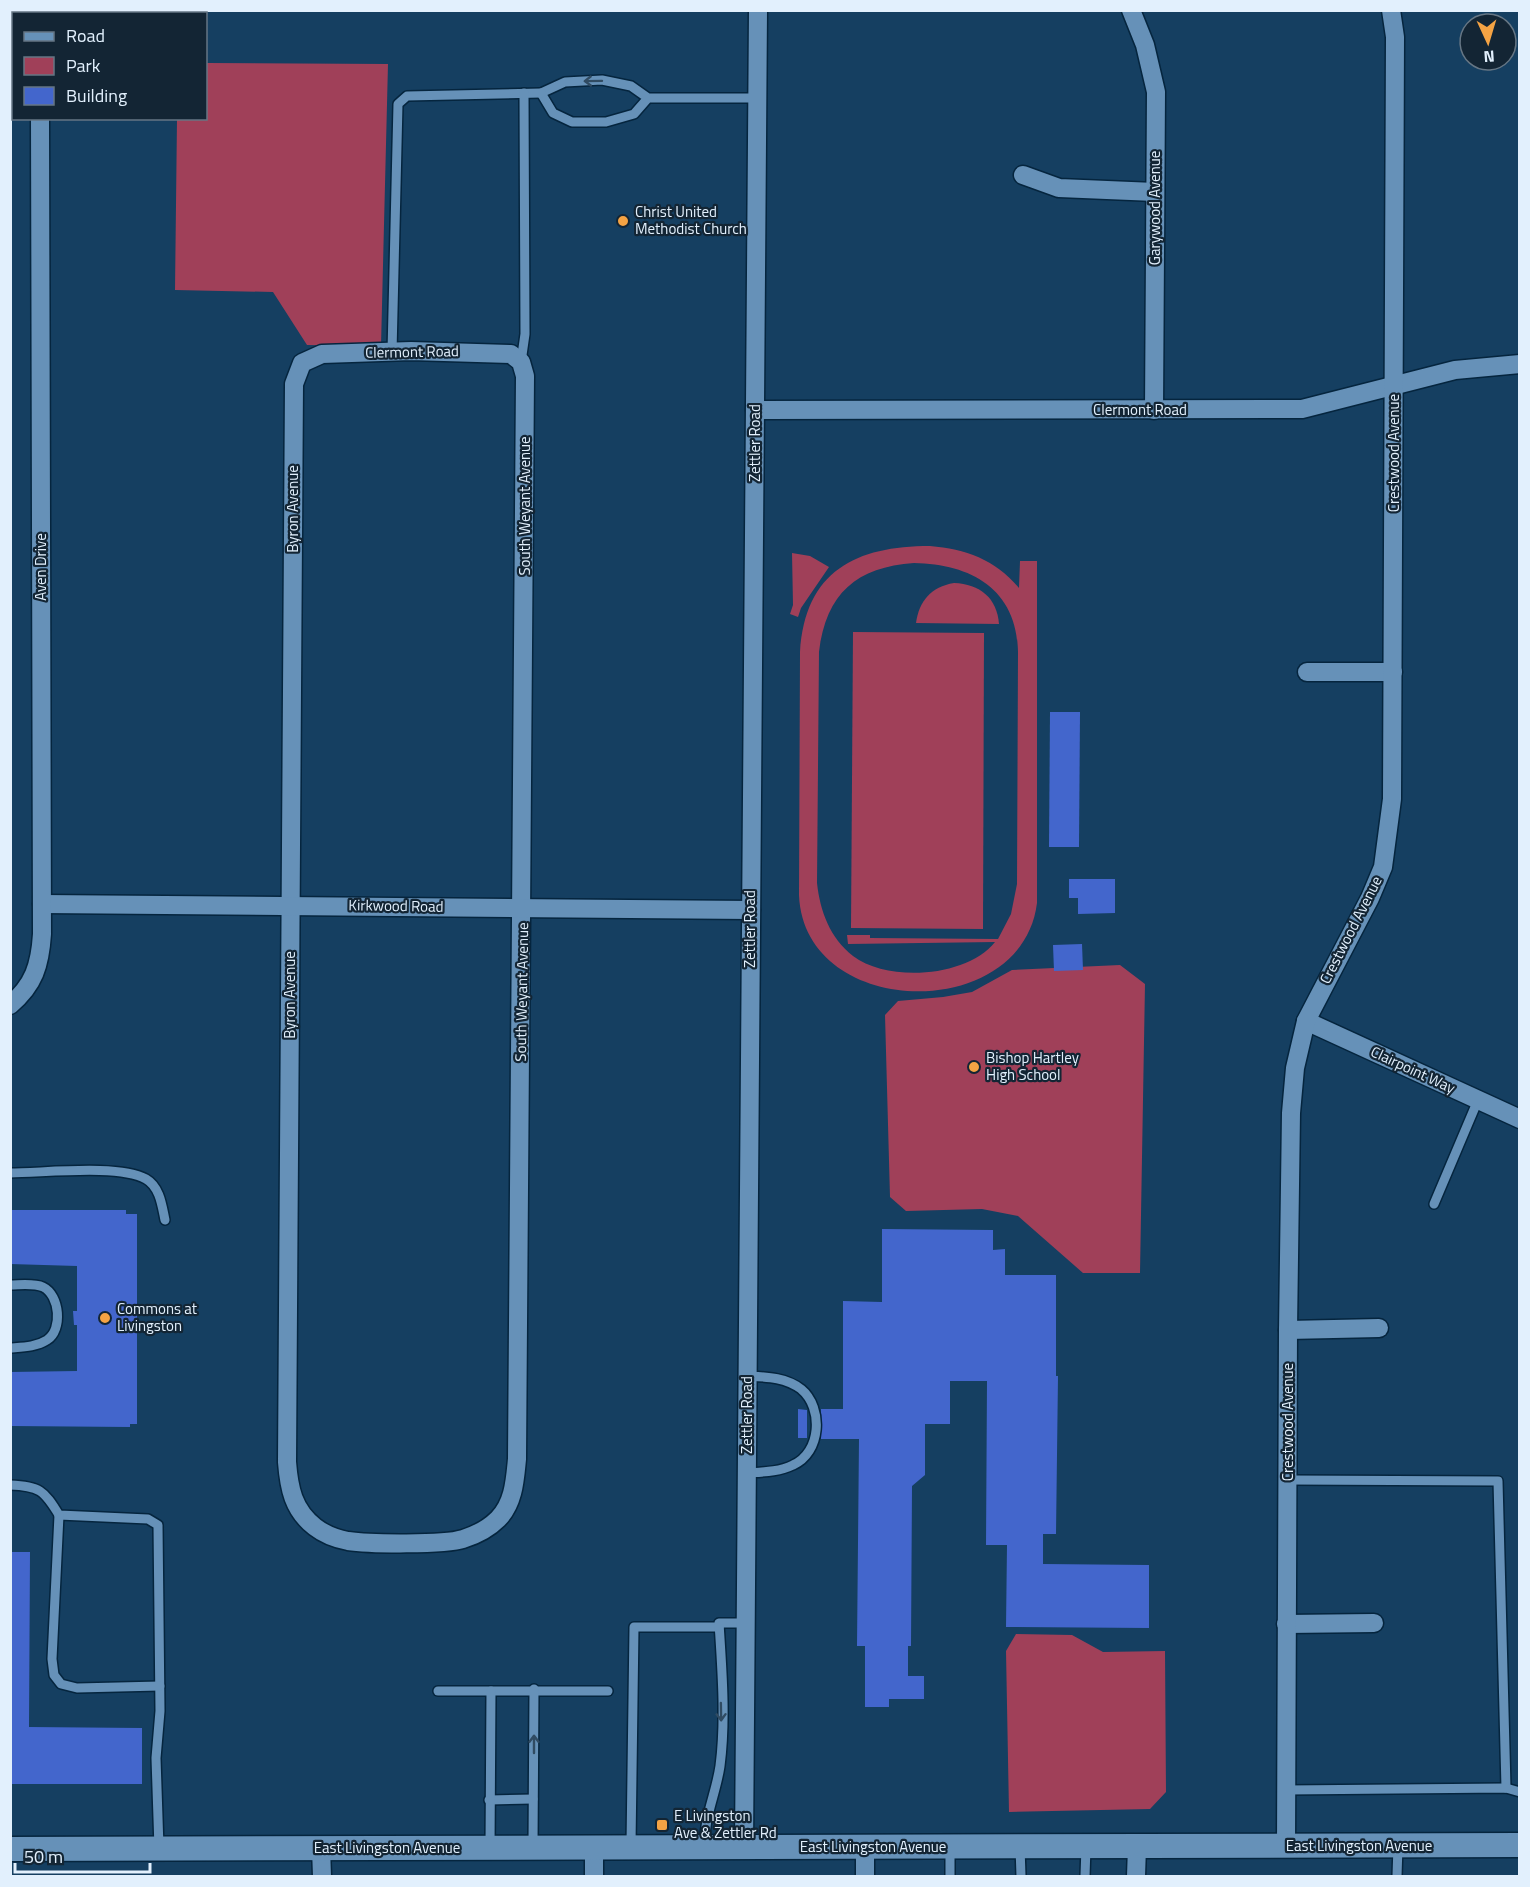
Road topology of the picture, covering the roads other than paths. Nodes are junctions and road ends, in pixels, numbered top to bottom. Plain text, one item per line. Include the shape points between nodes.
1 (758, 10) edge
2 (1131, 10) edge
3 (1391, 10) edge
4 (524, 93) junction
5 (541, 93) junction
6 (648, 98) junction
7 (757, 98) junction
8 (40, 120) edge
9 (1023, 175) dead end
10 (1155, 192) junction
11 (392, 352) junction
12 (521, 362) junction
13 (302, 363) joint
14 (1520, 364) edge
15 (1394, 385) junction
16 (755, 410) junction
17 (1154, 410) junction
18 (1306, 672) dead end
19 (1393, 672) junction
20 (42, 904) junction
21 (291, 905) junction
22 (522, 908) junction
23 (750, 909) junction
24 (10, 1005) edge
25 (1306, 1021) junction
26 (1478, 1100) junction
27 (1520, 1119) edge
28 (10, 1173) edge
29 (1434, 1204) dead end
30 (165, 1220) dead end
31 (10, 1285) edge
32 (1379, 1328) dead end
33 (1288, 1330) junction
34 (10, 1348) edge
35 (747, 1376) junction
36 (747, 1473) junction
37 (1288, 1480) junction
38 (10, 1485) edge
39 (59, 1515) junction
40 (404, 1541) joint
41 (746, 1623) junction
42 (1374, 1623) dead end
43 (1286, 1624) junction
44 (719, 1627) junction
45 (160, 1686) junction
46 (534, 1689) junction
47 (608, 1690) dead end
48 (438, 1691) dead end
49 (491, 1691) junction
50 (1506, 1788) junction
51 (1286, 1790) junction
52 (1520, 1792) edge
53 (533, 1799) junction
54 (489, 1800) junction
55 (1520, 1845) edge
56 (1286, 1846) junction
57 (1398, 1846) junction
58 (533, 1847) junction
59 (594, 1847) junction
60 (631, 1847) junction
61 (705, 1847) junction
62 (744, 1847) junction
63 (865, 1847) junction
64 (950, 1847) junction
65 (1020, 1847) junction
66 (1086, 1847) junction
67 (1137, 1847) junction
68 (159, 1848) junction
69 (321, 1848) junction
70 (490, 1848) junction
71 (10, 1849) edge
72 (322, 1876) edge
73 (594, 1876) edge
74 (865, 1876) edge
75 (950, 1876) edge
76 (1021, 1876) edge
77 (1085, 1876) edge
78 (1136, 1876) edge
79 (1397, 1876) edge

1 - 7 street, Zettler Road
2 - 10 street, Garywood Avenue via 1145,45 1156,92
3 - 15 street, Crestwood Avenue via 1395,37
4 - 5 lane
4 - 11 lane via 407,96 398,104
4 - 12 lane via 525,334
6 -> 5 lane via 631,86 602,80 565,82
5 - 6 lane via 553,113 572,122 606,122 634,114
6 - 7 lane
7 - 16 street, Zettler Road
8 - 20 street, Aven Drive
9 - 10 street via 1059,189
10 - 17 street, Garywood Avenue
11 - 12 street, Clermont Road via 497,351 511,354
11 - 13 street, Clermont Road via 322,354
12 - 22 street, South Weyant Avenue via 525,376
13 - 21 street, Byron Avenue via 294,384
14 - 15 street, Clermont Road via 1455,369
15 - 17 street, Clermont Road via 1302,409
15 - 19 street, Crestwood Avenue
16 - 17 street, Clermont Road
16 - 23 street, Zettler Road
18 - 19 street
19 - 25 street, Crestwood Avenue via 1392,799 1383,867
20 - 21 street, Kirkwood Road
20 - 24 street, Aven Drive via 41,956 36,975 25,993
21 - 22 street, Kirkwood Road
21 - 40 street, Byron Avenue via 288,1481 301,1514 331,1536 350,1541
22 - 23 street, Kirkwood Road
22 - 40 street, South Weyant Avenue via 515,1480 510,1501 500,1518 481,1532 452,1541
23 - 35 street, Zettler Road
25 - 26 street, Clairpoint Way
25 - 33 street, Crestwood Avenue via 1295,1068 1291,1113
26 - 27 street, Clairpoint Way
26 - 29 lane
28 - 30 lane via 120,1172 147,1180 159,1194
31 - 34 lane via 49,1290 57,1309 55,1330 49,1339
32 - 33 street
33 - 37 street, Crestwood Avenue
35 - 36 street, Zettler Road
35 - 36 lane via 777,1378 802,1390 814,1408 816,1429 813,1444 794,1465
36 - 41 street, Zettler Road
37 - 43 street, Crestwood Avenue
37 - 50 lane via 1498,1481
38 - 39 lane via 35,1486 49,1498
39 - 45 lane via 148,1519 158,1525
39 - 45 lane via 54,1675 60,1684 77,1688
41 - 44 lane via 719,1623
41 - 62 street, Zettler Road
42 - 43 street
43 - 51 street, Crestwood Avenue
44 - 60 lane via 634,1627
44 -> 61 lane via 720,1757 705,1826
45 - 68 lane via 156,1758
46 - 47 lane
46 - 49 lane
53 -> 46 lane
48 - 49 lane
49 - 54 lane
50 - 51 lane
50 - 52 lane
51 - 56 street, Crestwood Avenue
53 - 54 lane
53 - 58 lane
54 - 70 lane
55 - 57 main road, East Livingston Avenue
56 - 57 main road, East Livingston Avenue
56 - 67 main road, East Livingston Avenue
57 - 79 lane
58 - 59 main road, East Livingston Avenue
58 - 70 main road, East Livingston Avenue
59 - 60 main road, East Livingston Avenue
59 - 73 street
60 - 61 main road, East Livingston Avenue
61 - 62 main road, East Livingston Avenue
62 - 63 main road, East Livingston Avenue
63 - 64 main road, East Livingston Avenue
63 - 74 street
64 - 65 main road, East Livingston Avenue
64 - 75 lane
65 - 66 main road, East Livingston Avenue
65 - 76 lane
66 - 67 main road, East Livingston Avenue
66 - 77 lane
67 - 78 street
68 - 69 main road, East Livingston Avenue
68 - 71 main road, East Livingston Avenue
69 - 70 main road, East Livingston Avenue
69 - 72 street

